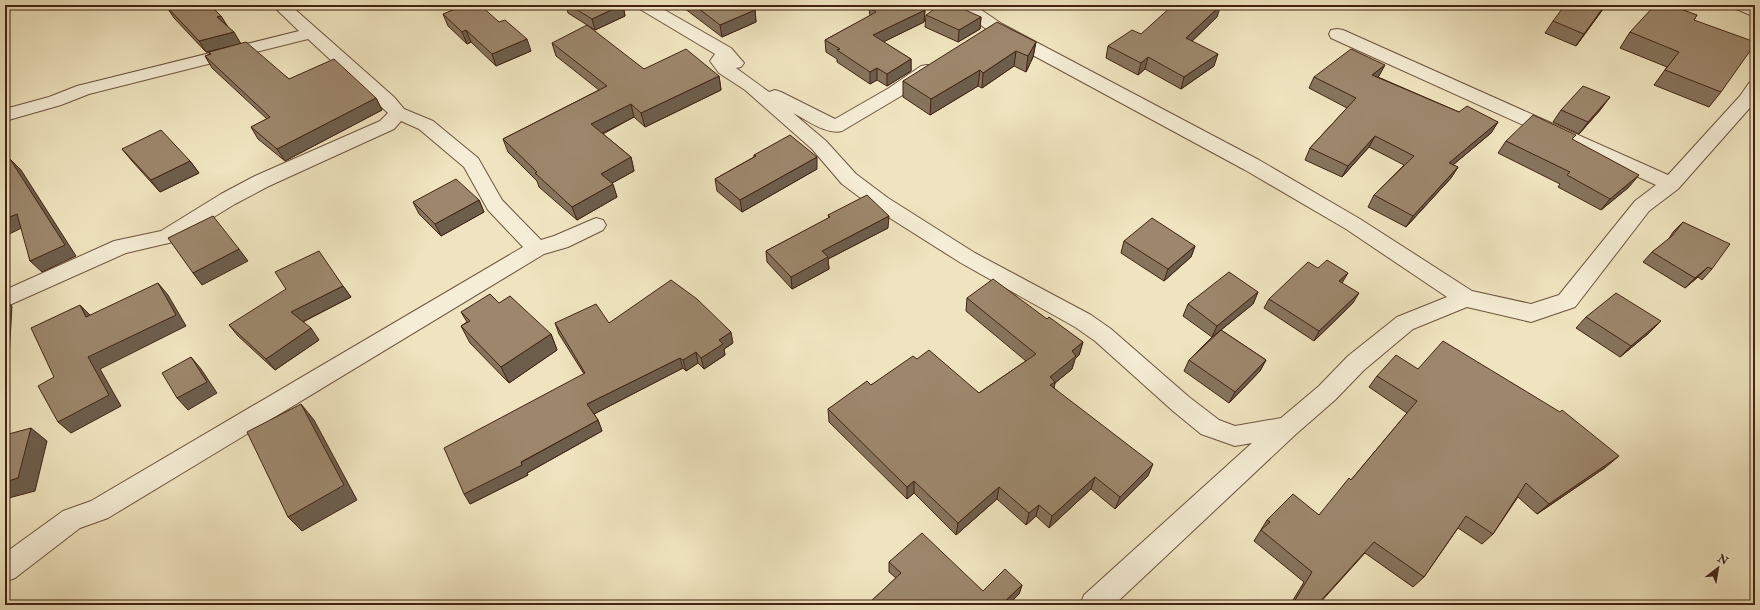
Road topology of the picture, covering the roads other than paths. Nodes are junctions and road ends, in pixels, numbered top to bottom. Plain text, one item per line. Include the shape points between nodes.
1 (280, 5) edge
2 (644, 5) edge
3 (962, 5) edge
4 (1740, 5) edge
5 (1755, 12) edge
6 (996, 28) junction
7 (311, 33) junction
8 (1337, 34) dead end
9 (978, 39) edge
10 (725, 52) junction
11 (940, 61) edge
12 (1755, 87) edge
13 (398, 113) junction
14 (5, 115) edge
15 (1671, 184) junction
16 (596, 225) dead end
17 (536, 250) junction
18 (1466, 298) junction
19 (5, 299) edge
20 (1287, 427) junction
21 (5, 569) edge
22 (1094, 605) edge

1 - 7 street
2 - 10 street
3 - 6 street
4 - 5 street
6 - 9 street
6 - 18 street via 1090,76 1272,177 1353,224
7 - 13 street via 388,100
7 - 14 street via 83,90
8 - 15 street
10 - 11 street via 760,88 835,127 895,92
10 - 20 street via 719,61 725,69 751,86 819,145 849,179 968,258 1083,321 1103,335 1210,427 1235,436
12 - 15 street via 1747,100
13 - 17 street via 426,125 471,163 495,205
13 - 19 street via 387,124 262,181 166,237 121,246
15 - 18 street via 1642,206 1567,301 1531,312
16 - 17 street via 561,242
17 - 21 street via 99,510 72,519
18 - 20 street via 1405,323 1356,363 1327,393
20 - 22 street

